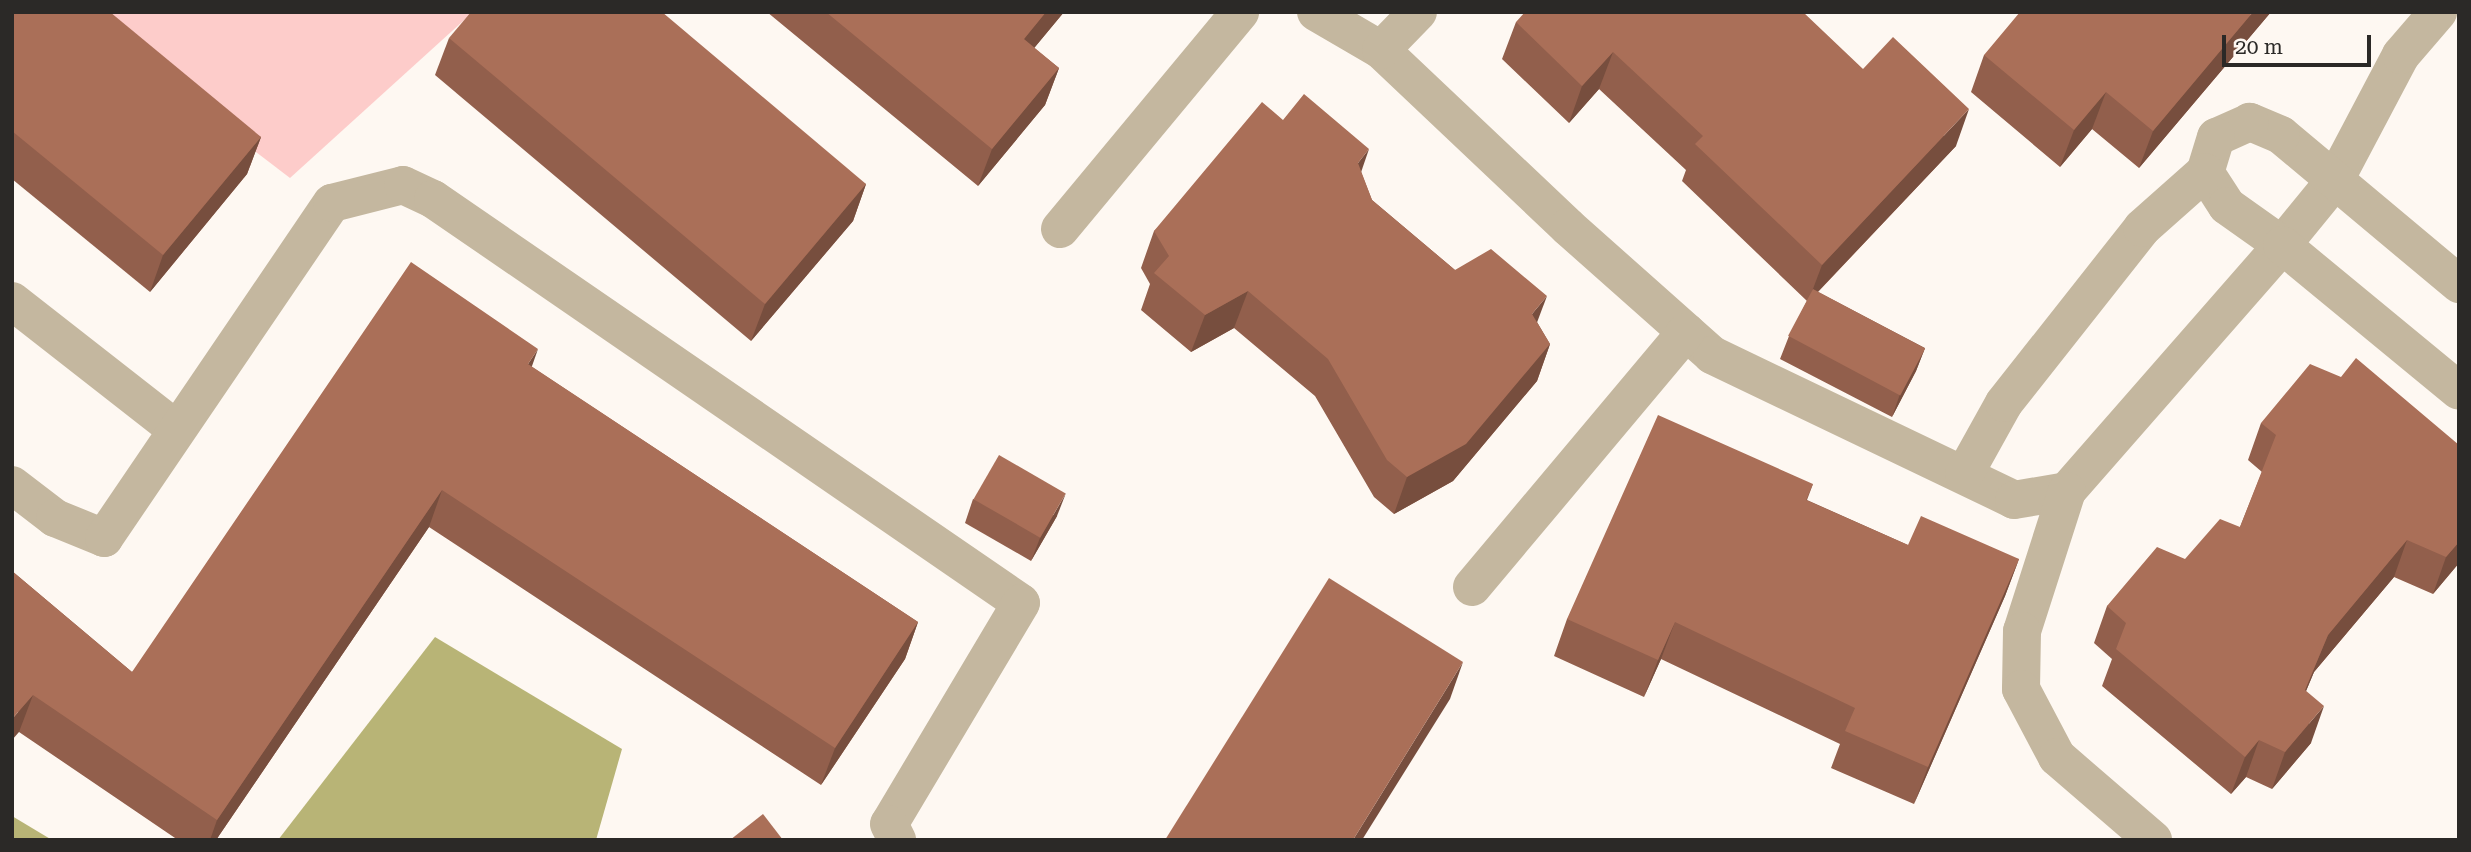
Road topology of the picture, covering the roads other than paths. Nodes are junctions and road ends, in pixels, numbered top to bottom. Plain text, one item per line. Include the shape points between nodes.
1 (1240, 12) edge
2 (1316, 12) edge
3 (1418, 12) edge
4 (2438, 12) edge
5 (1381, 50) junction
6 (2205, 172) junction
7 (2335, 180) junction
8 (1060, 229) dead end
9 (2282, 245) junction
10 (2459, 284) edge
11 (12, 301) edge
12 (1686, 332) junction
13 (2459, 391) edge
14 (177, 430) junction
15 (1964, 475) junction
16 (12, 485) edge
17 (2067, 491) junction
18 (1472, 587) dead end
19 (897, 840) edge
20 (2153, 840) edge

1 - 8 lane
2 - 5 lane
3 - 5 lane
4 - 7 lane via 2401,55
5 - 12 lane
6 - 7 lane via 2216,137 2250,122 2281,135
6 - 9 lane via 2227,206
6 - 15 lane via 2142,229 2056,337 2004,403
7 - 9 lane
7 - 10 lane
9 - 13 lane
9 - 17 lane
11 - 14 lane
12 - 15 lane via 1712,355
12 - 18 lane
14 - 16 lane via 104,538 55,519
14 - 19 lane via 332,203 403,185 433,199 1021,603 889,824
15 - 17 lane via 2014,500
17 - 20 lane via 2022,631 2021,689 2057,757

